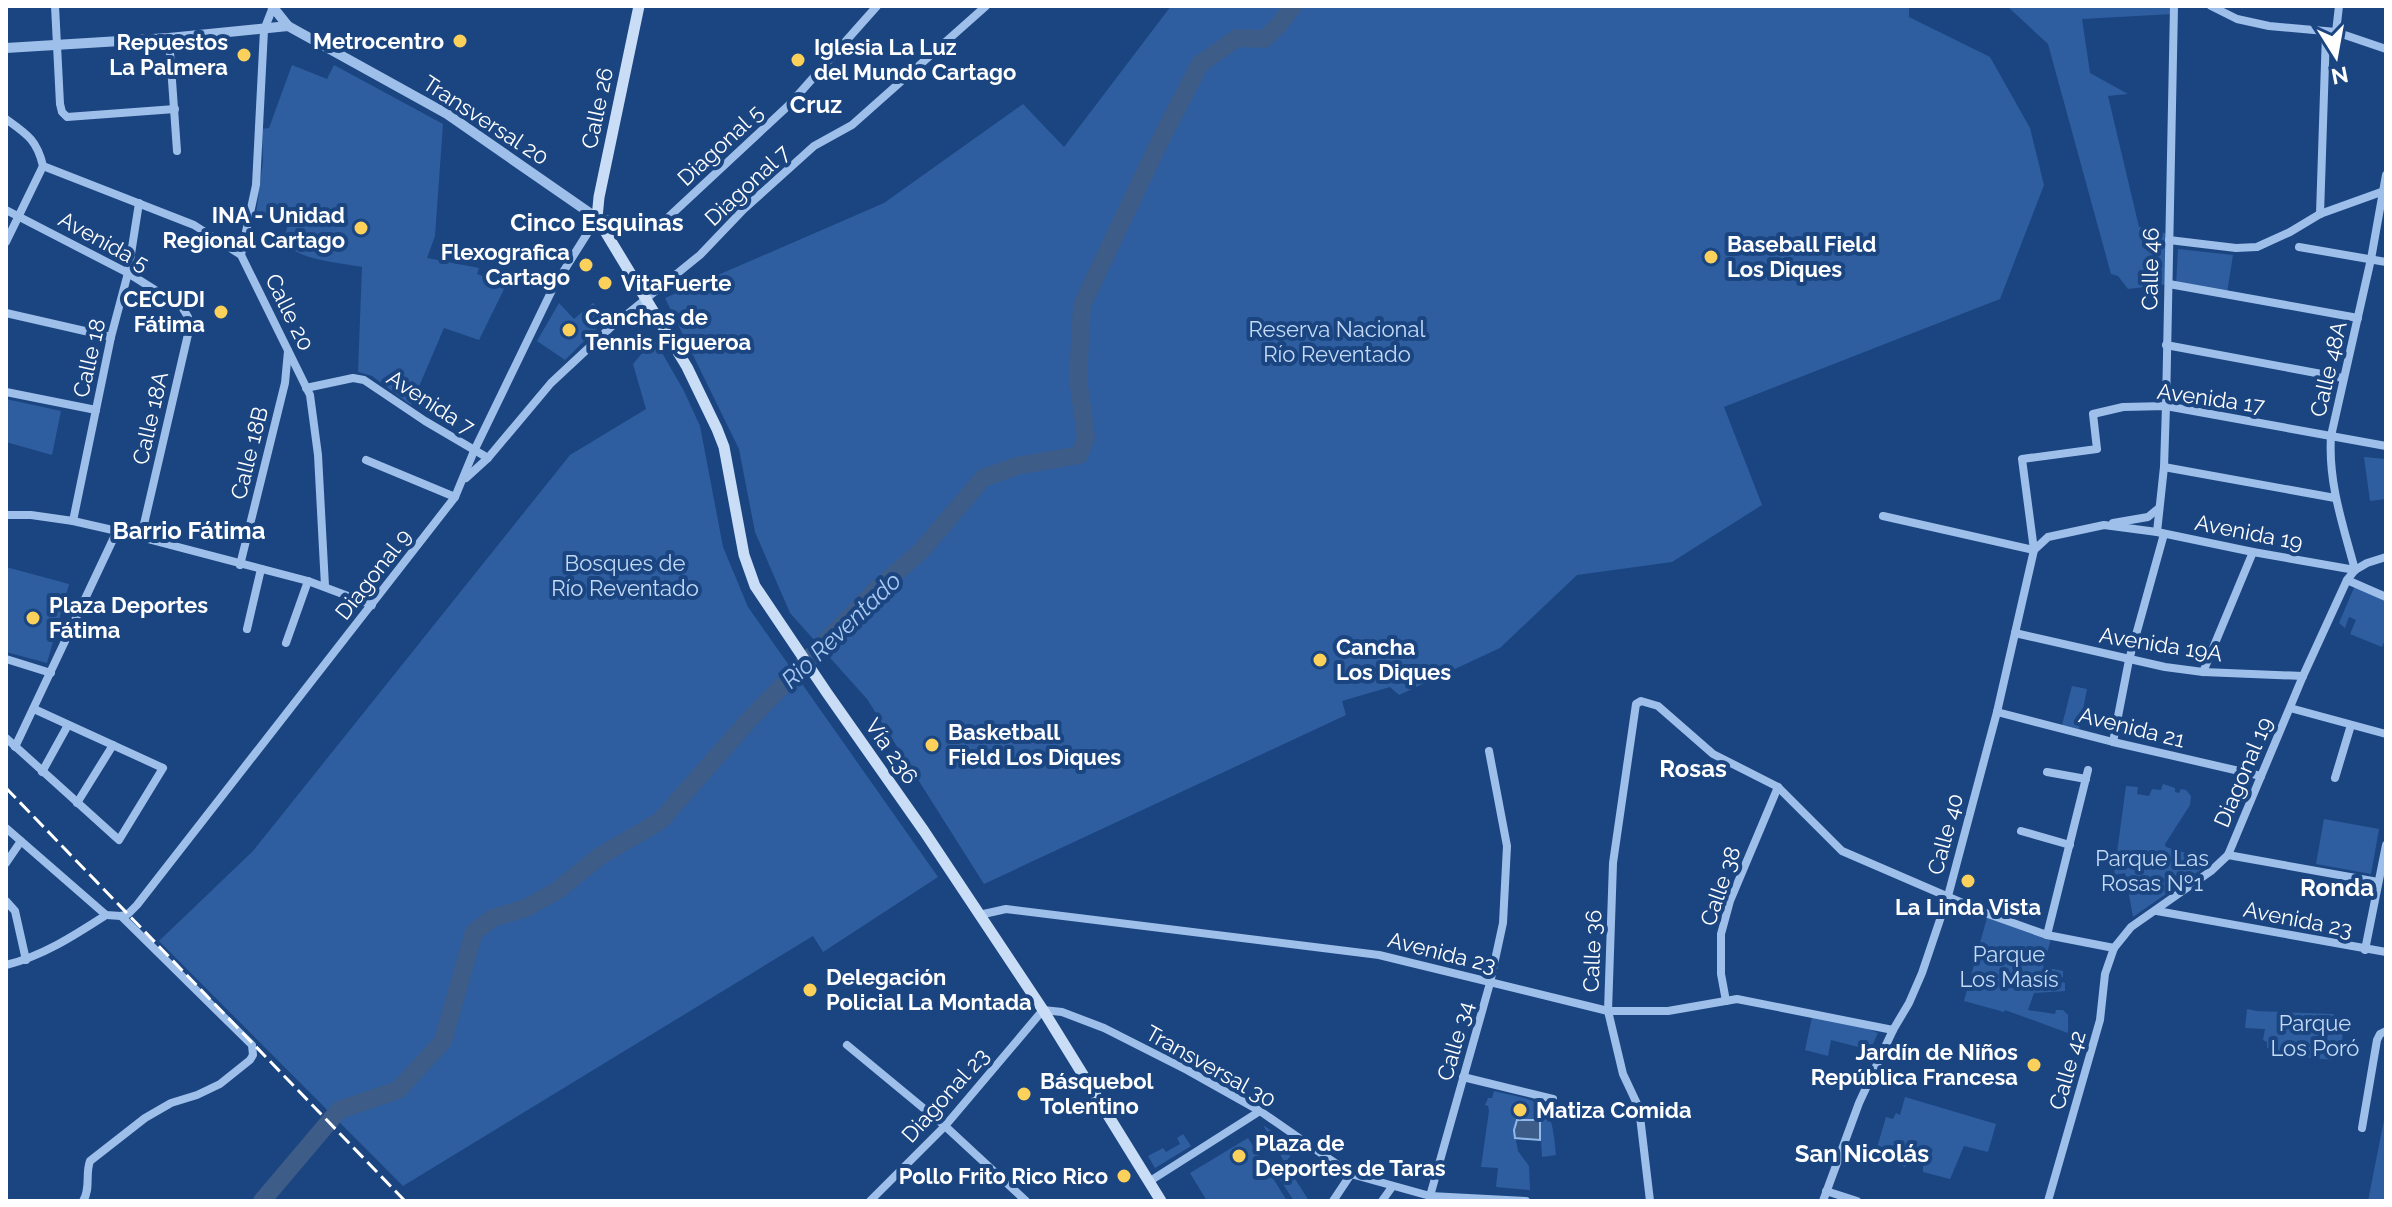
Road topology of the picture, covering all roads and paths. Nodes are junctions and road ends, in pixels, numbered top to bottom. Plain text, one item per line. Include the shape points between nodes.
1 (55, 6) edge
2 (273, 6) edge
3 (639, 6) edge
4 (877, 6) edge
5 (986, 6) edge
6 (2174, 6) edge
7 (2211, 6) edge
8 (2339, 6) edge
9 (288, 26) junction
10 (264, 30) junction
11 (2336, 32) junction
12 (2326, 33) junction
13 (169, 38) junction
14 (56, 45) junction
15 (6, 48) edge
16 (2386, 49) edge
17 (175, 109) junction
18 (6, 119) edge
19 (177, 151) dead end
20 (43, 166) junction
21 (2386, 175) edge
22 (2384, 191) junction
23 (139, 203) junction
24 (6, 210) edge
25 (2320, 214) junction
26 (20, 216) junction
27 (597, 218) junction
28 (2169, 240) junction
29 (6, 242) edge
30 (2299, 247) dead end
31 (241, 255) junction
32 (2371, 259) junction
33 (2386, 262) edge
34 (128, 273) junction
35 (2169, 284) junction
36 (645, 300) junction
37 (182, 307) joint
38 (6, 313) edge
39 (2358, 318) junction
40 (111, 337) junction
41 (2166, 345) junction
42 (289, 348) junction
43 (2343, 378) junction
44 (306, 388) junction
45 (6, 392) edge
46 (2166, 406) junction
47 (96, 410) junction
48 (2331, 436) junction
49 (2386, 446) edge
50 (474, 451) junction
51 (488, 458) junction
52 (2022, 459) joint
53 (366, 460) dead end
54 (2164, 467) junction
55 (463, 481) junction
56 (455, 497) junction
57 (2335, 498) junction
58 (2160, 506) junction
59 (6, 515) edge
60 (1883, 516) dead end
61 (73, 521) junction
62 (2104, 525) junction
63 (117, 531) junction
64 (2161, 533) junction
65 (141, 537) junction
66 (2034, 550) junction
67 (2253, 552) junction
68 (2386, 557) edge
69 (240, 565) junction
70 (261, 569) junction
71 (2355, 570) junction
72 (2347, 580) junction
73 (308, 581) junction
74 (325, 586) junction
75 (2386, 597) edge
76 (372, 605) junction
77 (247, 629) dead end
78 (2015, 633) junction
79 (286, 643) dead end
80 (6, 659) edge
81 (2129, 660) junction
82 (2203, 672) junction
83 (51, 673) junction
84 (2303, 676) junction
85 (2290, 708) junction
86 (34, 709) junction
87 (1997, 712) junction
88 (68, 725) junction
89 (2351, 725) junction
90 (2386, 734) edge
91 (6, 738) edge
92 (2113, 742) junction
93 (113, 745) junction
94 (15, 747) junction
95 (1489, 751) dead end
96 (42, 772) junction
97 (2047, 772) dead end
98 (2261, 776) junction
99 (2335, 778) dead end
100 (1778, 787) junction
101 (77, 803) junction
102 (6, 828) edge
103 (2021, 831) dead end
104 (21, 841) junction
105 (2070, 845) junction
106 (2386, 845) edge
107 (2228, 855) junction
108 (6, 863) edge
109 (2378, 882) junction
110 (1948, 896) junction
111 (6, 901) edge
112 (2157, 911) junction
113 (106, 915) junction
114 (979, 915) junction
115 (121, 916) junction
116 (2047, 935) junction
117 (2114, 948) junction
118 (2365, 950) junction
119 (2386, 952) edge
120 (26, 960) junction
121 (6, 965) edge
122 (1490, 983) junction
123 (1726, 1001) junction
124 (1043, 1010) junction
125 (1608, 1011) junction
126 (1893, 1030) junction
127 (2386, 1031) edge
128 (847, 1045) dead end
129 (1463, 1077) junction
130 (1553, 1099) dead end
131 (1260, 1111) junction
132 (945, 1126) junction
133 (2362, 1128) dead end
134 (1351, 1174) junction
135 (1150, 1181) junction
136 (1392, 1187) junction
137 (1826, 1191) junction
138 (1430, 1196) junction
139 (83, 1201) edge
140 (870, 1201) edge
141 (1026, 1201) edge
142 (1161, 1201) edge
143 (1333, 1201) edge
144 (1382, 1201) edge
145 (1526, 1201) edge
146 (1650, 1201) edge
147 (1823, 1201) edge
148 (1857, 1201) edge
149 (2048, 1201) edge

1 - 14 street
2 - 9 street, Transversal 20
2 - 10 street, Calle 20
3 - 27 main road, Calle 26
4 - 27 street, Diagonal 5 via 789,105 660,225
5 - 36 street, Diagonal 7 via 852,125 814,146
6 - 28 street, Calle 46
7 - 12 street via 2237,19
8 - 11 street
9 - 10 street
9 - 27 street, Transversal 20 via 447,114
10 - 13 street
10 - 31 street, Calle 20 via 256,185
11 - 12 street
11 - 16 street
12 - 25 street
13 - 14 street
13 - 17 street
14 - 15 street
14 - 17 street via 60,104 67,117
17 - 19 street
18 - 20 street via 32,138
20 - 23 street
20 - 26 street
21 - 22 street, Calle 48A
22 - 25 street
22 - 32 street, Calle 48A
23 - 31 street via 194,225
23 - 34 street, Calle 18
24 - 26 street, Avenida 5
25 - 28 street via 2257,247
26 - 29 street
26 - 34 street, Avenida 5
27 - 36 main road, Transversal 20
27 - 50 street, Diagonal 9 via 553,288
28 - 35 street, Calle 46
30 - 32 street
31 - 42 street, Calle 20
32 - 33 street
32 - 39 street, Calle 48A
34 - 37 street, Avenida 5
34 - 40 street, Calle 18
35 - 39 street
35 - 41 street, Calle 46
36 - 51 street, Diagonal 7 via 551,383
36 - 114 main road, Vía 236 via 687,367 724,447 755,586
37 - 65 street, Calle 18A via 189,330
38 - 40 street
39 - 43 street, Calle 48A
40 - 47 street, Calle 18
41 - 43 street
41 - 46 street, Calle 46
42 - 44 street, Calle 20
42 - 69 street, Calle 18B
43 - 48 street, Calle 48A
44 - 50 street, Avenida 7 via 364,380
44 - 74 street, Calle 20 via 316,426
45 - 47 street
46 - 48 street, Avenida 17
46 - 52 street, Avenida 17 via 2093,414 2097,449
46 - 54 street, Calle 46
47 - 61 street, Calle 18
48 - 49 street, Avenida 17
48 - 57 street, Calle 48A
50 - 51 street, Avenida 7
50 - 55 street, Diagonal 9
51 - 55 street, Diagonal 7
52 - 66 street, Calle 40
53 - 56 street
54 - 57 street
54 - 58 street, Calle 46
55 - 56 street, Diagonal 9
56 - 76 street, Diagonal 9
57 - 71 street, Calle 48A
58 - 62 street, Avenida 19 via 2148,517
58 - 64 street, Calle 46
59 - 61 street
60 - 66 street
61 - 63 street
62 - 64 street, Avenida 19
62 - 66 street, Avenida 19 via 2048,537
63 - 65 street
63 - 83 street
64 - 67 street, Avenida 19
64 - 81 street, Calle 46
65 - 69 street
66 - 78 street, Calle 40
67 - 71 street, Avenida 19
67 - 82 street
68 - 71 street
69 - 70 street
70 - 73 street
70 - 77 street
71 - 72 street, Diagonal 19
72 - 75 street
72 - 84 street, Diagonal 19
73 - 74 street
73 - 79 street
74 - 76 street
76 - 115 street, Diagonal 9 via 137,905
78 - 81 street, Avenida 19A
78 - 87 street, Calle 40
80 - 83 street
81 - 82 street, Avenida 19A
81 - 92 street, Calle 46
82 - 84 street, Avenida 19A
83 - 86 street
84 - 85 street, Diagonal 19
85 - 89 street
85 - 98 street, Diagonal 19
86 - 88 street
86 - 94 street
87 - 92 street, Avenida 21
87 - 110 street, Calle 40
88 - 93 street
88 - 96 street
89 - 90 street
89 - 99 street
91 - 94 street
92 - 98 street, Avenida 21
93 - 101 street
93 - 101 street via 163,768 119,840
94 - 96 street
95 - 122 street, Calle 34 via 1507,846 1503,923
96 - 101 street
97 - 105 street via 2087,774
98 - 107 street, Diagonal 19
100 - 110 street via 1842,851
100 - 123 street, Calle 38 via 1721,934
100 - 125 street, Calle 36 via 1713,754 1658,706 1645,700 1636,704 1613,863
102 - 104 street
103 - 105 street
104 - 108 street
104 - 113 street
105 - 116 street
106 - 109 street
107 - 109 street
107 - 112 street, Diagonal 19
109 - 118 street
110 - 116 street
110 - 126 street, Calle 40 via 1913,993
111 - 120 street via 15,911
112 - 117 street, Diagonal 19 via 2131,927
112 - 118 street, Avenida 23
113 - 115 street
113 - 120 street
114 - 122 street, Avenida 23 via 1006,909 1379,955
114 - 124 main road, Vía 236
115 - 139 street via 252,1045 253,1055 220,1084 145,1118 90,1161
116 - 117 street
117 - 149 street, Calle 42 via 2100,1020
118 - 119 street, Avenida 23
120 - 121 street
122 - 125 street, Avenida 23
122 - 129 street, Calle 34
123 - 125 street, Avenida 23 via 1668,1011
123 - 126 street, Avenida 23
124 - 131 street, Transversal 30 via 1104,1028
124 - 132 street, Diagonal 23
124 - 135 main road, Vía 236
125 - 146 street, Calle 36 via 1623,1074 1639,1108
126 - 137 street, Calle 40
127 - 133 street via 2377,1040
128 - 132 street
129 - 130 street
129 - 138 street, Calle 34
131 - 134 street, Transversal 30
131 - 135 street
132 - 140 street, Diagonal 23
132 - 141 street
134 - 136 street, Transversal 30
134 - 143 street
135 - 142 main road, Vía 236
136 - 138 street, Transversal 30
136 - 144 street
137 - 147 street, Calle 40
137 - 148 street
138 - 145 street, Transversal 30

